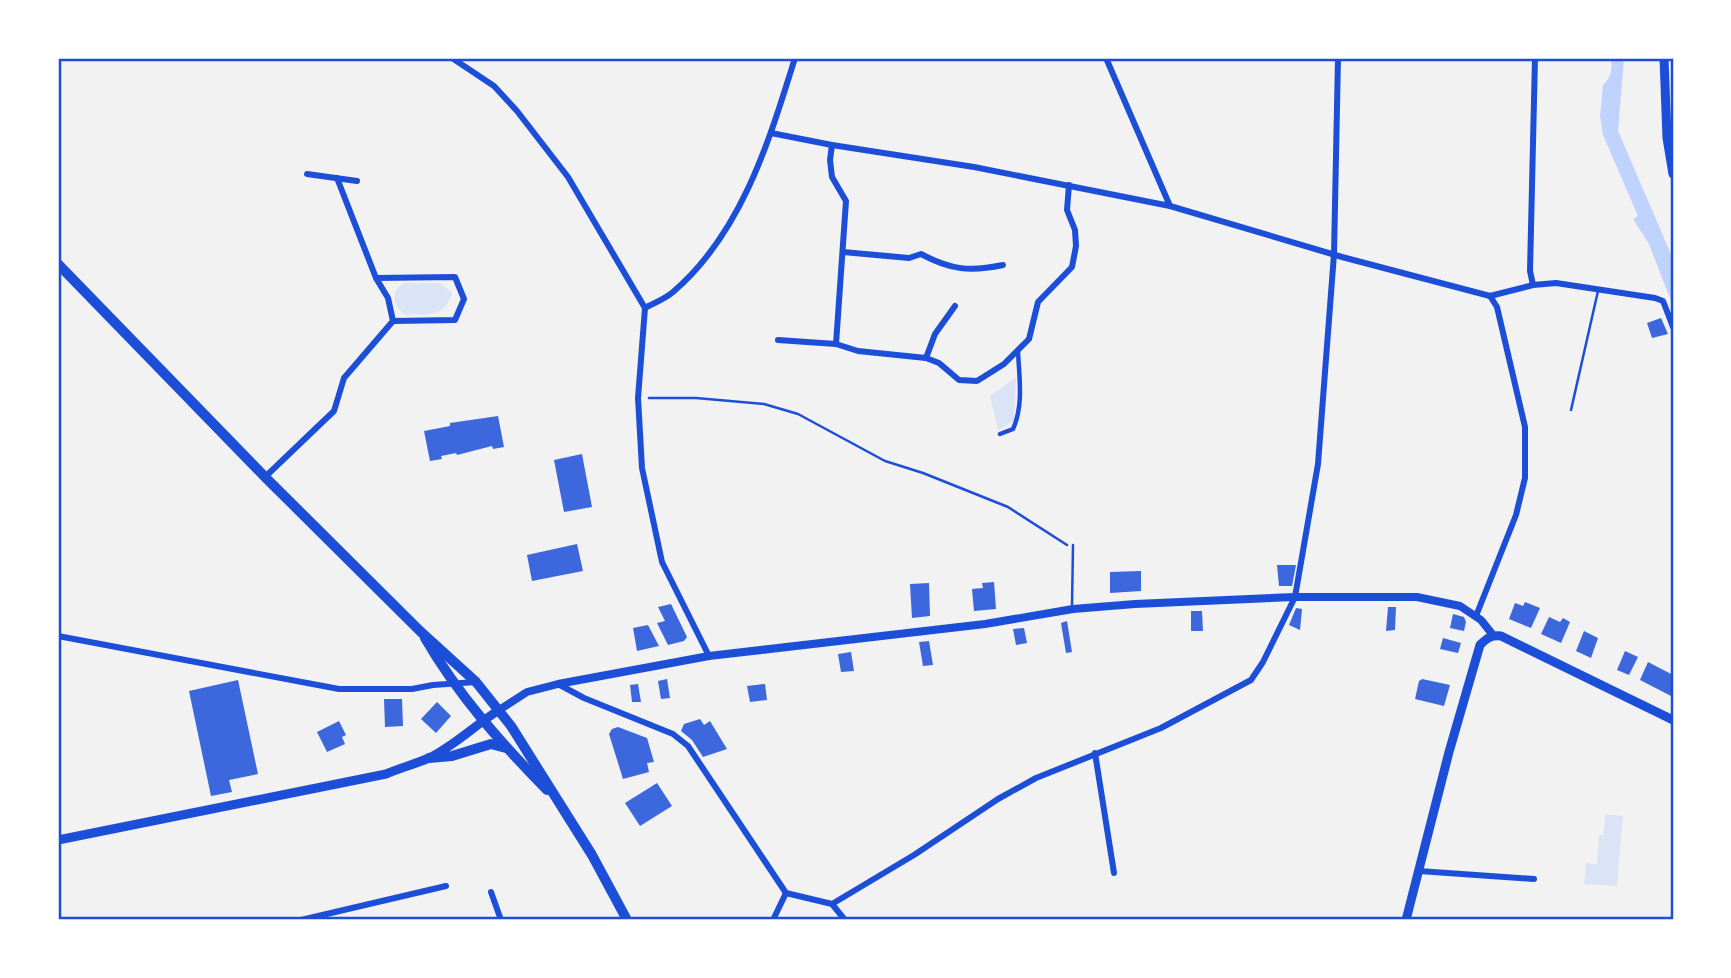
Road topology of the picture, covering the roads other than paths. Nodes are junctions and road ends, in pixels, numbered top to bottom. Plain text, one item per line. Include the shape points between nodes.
1 (452, 58) edge
2 (795, 58) edge
3 (1105, 58) edge
4 (1338, 58) edge
5 (1535, 58) edge
6 (1664, 58) edge
7 (1664, 80) junction
8 (1673, 88) edge
9 (771, 132) junction
10 (1670, 139) edge
11 (832, 145) junction
12 (307, 174) dead end
13 (1673, 174) edge
14 (337, 178) junction
15 (357, 181) dead end
16 (1069, 185) junction
17 (1170, 206) junction
18 (843, 252) junction
19 (1334, 254) junction
20 (58, 264) edge
21 (1003, 265) dead end
22 (376, 278) junction
23 (1532, 285) junction
24 (1598, 289) junction
25 (1490, 296) junction
26 (955, 306) dead end
27 (645, 308) junction
28 (393, 321) junction
29 (1673, 327) edge
30 (778, 340) dead end
31 (836, 344) junction
32 (1018, 351) junction
33 (926, 358) junction
34 (1571, 410) dead end
35 (1000, 434) dead end
36 (265, 477) junction
37 (1073, 547) road end
38 (1295, 597) junction
39 (1073, 609) junction
40 (1476, 616) junction
41 (421, 632) junction
42 (1493, 635) junction
43 (58, 636) edge
44 (709, 656) junction
45 (476, 682) junction
46 (558, 684) junction
47 (454, 685) junction
48 (499, 710) junction
49 (483, 720) junction
50 (1673, 720) edge
51 (507, 748) junction
52 (1095, 753) junction
53 (429, 758) junction
54 (562, 806) junction
55 (58, 840) edge
56 (1419, 871) junction
57 (1114, 873) dead end
58 (1534, 879) dead end
59 (446, 886) dead end
60 (491, 892) dead end
61 (786, 893) junction
62 (832, 904) junction
63 (301, 920) edge
64 (502, 920) edge
65 (627, 920) edge
66 (773, 920) edge
67 (845, 920) edge
68 (1406, 920) edge

1 - 27 street via 494,86 560,166
2 - 9 street
3 - 17 street
4 - 19 street
5 - 23 street
6 - 7 main road
7 - 8 street
7 - 10 main road
9 - 11 street
9 - 27 street via 745,196 712,250 672,293
10 - 13 main road
11 - 16 street
11 - 18 street via 832,177 846,201
12 - 14 street
14 - 15 street
14 - 22 street
16 - 17 street
16 - 32 street via 1067,210 1076,246 1072,267 1038,302 1032,334
17 - 19 street
18 - 21 street via 909,258 921,254 944,267
18 - 31 street
19 - 25 street
19 - 38 street via 1318,464
20 - 36 main road
22 - 28 street via 388,298
22 - 28 street via 455,277 464,299 455,320
23 - 24 street
23 - 25 street
24 - 29 street via 1661,299
24 - 34 lane
25 - 40 street via 1497,307 1525,427 1525,478 1516,515
26 - 33 street via 935,334
27 - 44 street via 638,398 642,468 662,562
28 - 36 street via 344,378 334,411
30 - 31 street
31 - 33 street via 858,351
32 - 33 street via 970,382 959,380
32 - 35 street via 1021,381 1016,422 1013,429
36 - 41 main road
37 - 39 lane
38 - 39 street
38 - 40 street via 1417,597 1460,606
38 - 52 street via 1276,641 1251,680 1161,728
39 - 44 street via 985,624
40 - 42 street
41 - 45 main road
41 - 47 main road
42 - 50 main road
42 - 56 main road via 1480,645
43 - 47 street via 339,689
44 - 46 street
45 - 47 street
45 - 48 main road
46 - 48 street via 527,692
46 - 61 street via 673,734 688,746
47 - 49 main road
48 - 49 main road
48 - 54 main road
49 - 51 main road
49 - 53 main road
51 - 53 main road via 491,744
51 - 54 main road
52 - 57 street
52 - 62 street via 998,799
53 - 55 main road via 386,774
54 - 65 main road
56 - 58 street
56 - 68 main road
59 - 63 street
60 - 64 street
61 - 62 street
61 - 66 street
62 - 67 street

